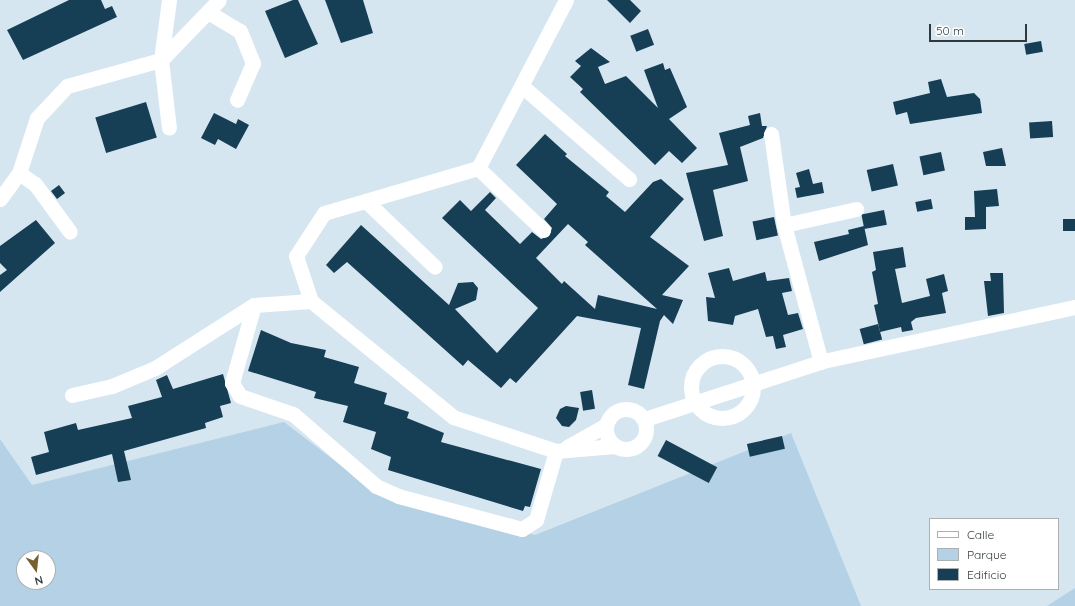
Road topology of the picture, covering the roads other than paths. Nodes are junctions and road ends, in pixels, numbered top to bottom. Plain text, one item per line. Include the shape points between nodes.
1 (169, 0) edge
2 (219, 0) edge
3 (566, 0) edge
4 (208, 12) junction
5 (161, 60) junction
6 (522, 86) junction
7 (237, 100) dead end
8 (169, 128) dead end
9 (771, 134) dead end
10 (478, 168) junction
11 (19, 173) junction
12 (629, 179) dead end
13 (0, 199) edge
14 (366, 201) junction
15 (856, 209) dead end
16 (784, 225) junction
17 (543, 230) dead end
18 (70, 232) dead end
19 (435, 267) dead end
20 (311, 301) junction
21 (254, 304) junction
22 (1075, 307) edge
23 (821, 362) junction
24 (753, 384) junction
25 (72, 396) dead end
26 (696, 401) junction
27 (644, 419) junction
28 (606, 425) junction
29 (615, 446) junction
30 (560, 450) junction

1 - 5 street
2 - 4 street
3 - 6 street
4 - 5 street
4 - 7 street via 240,31 253,63
5 - 8 street
5 - 11 street via 67,86 37,118
6 - 10 street
6 - 12 street
9 - 16 street
10 - 14 street
10 - 17 street
11 - 13 street
11 - 18 street via 35,184
14 - 19 street
14 - 20 street via 324,213 296,256
15 - 16 street
16 - 23 street
20 - 21 street
20 - 30 street via 453,417
21 - 25 street via 155,368 112,386
21 - 30 street via 232,383 240,396 293,414 382,488 428,505 522,528 536,520
22 - 23 street
23 - 24 street
24 - 26 street
24 - 26 street via 748,406 732,417 712,417 703,412
24 - 26 street via 748,367 740,360 730,356 708,358 693,374 691,385
26 - 27 street
27 - 28 street via 636,410 623,408 612,414
27 - 29 street via 647,431 642,442 626,449
28 - 29 street via 608,437
28 - 30 street
29 - 30 street

